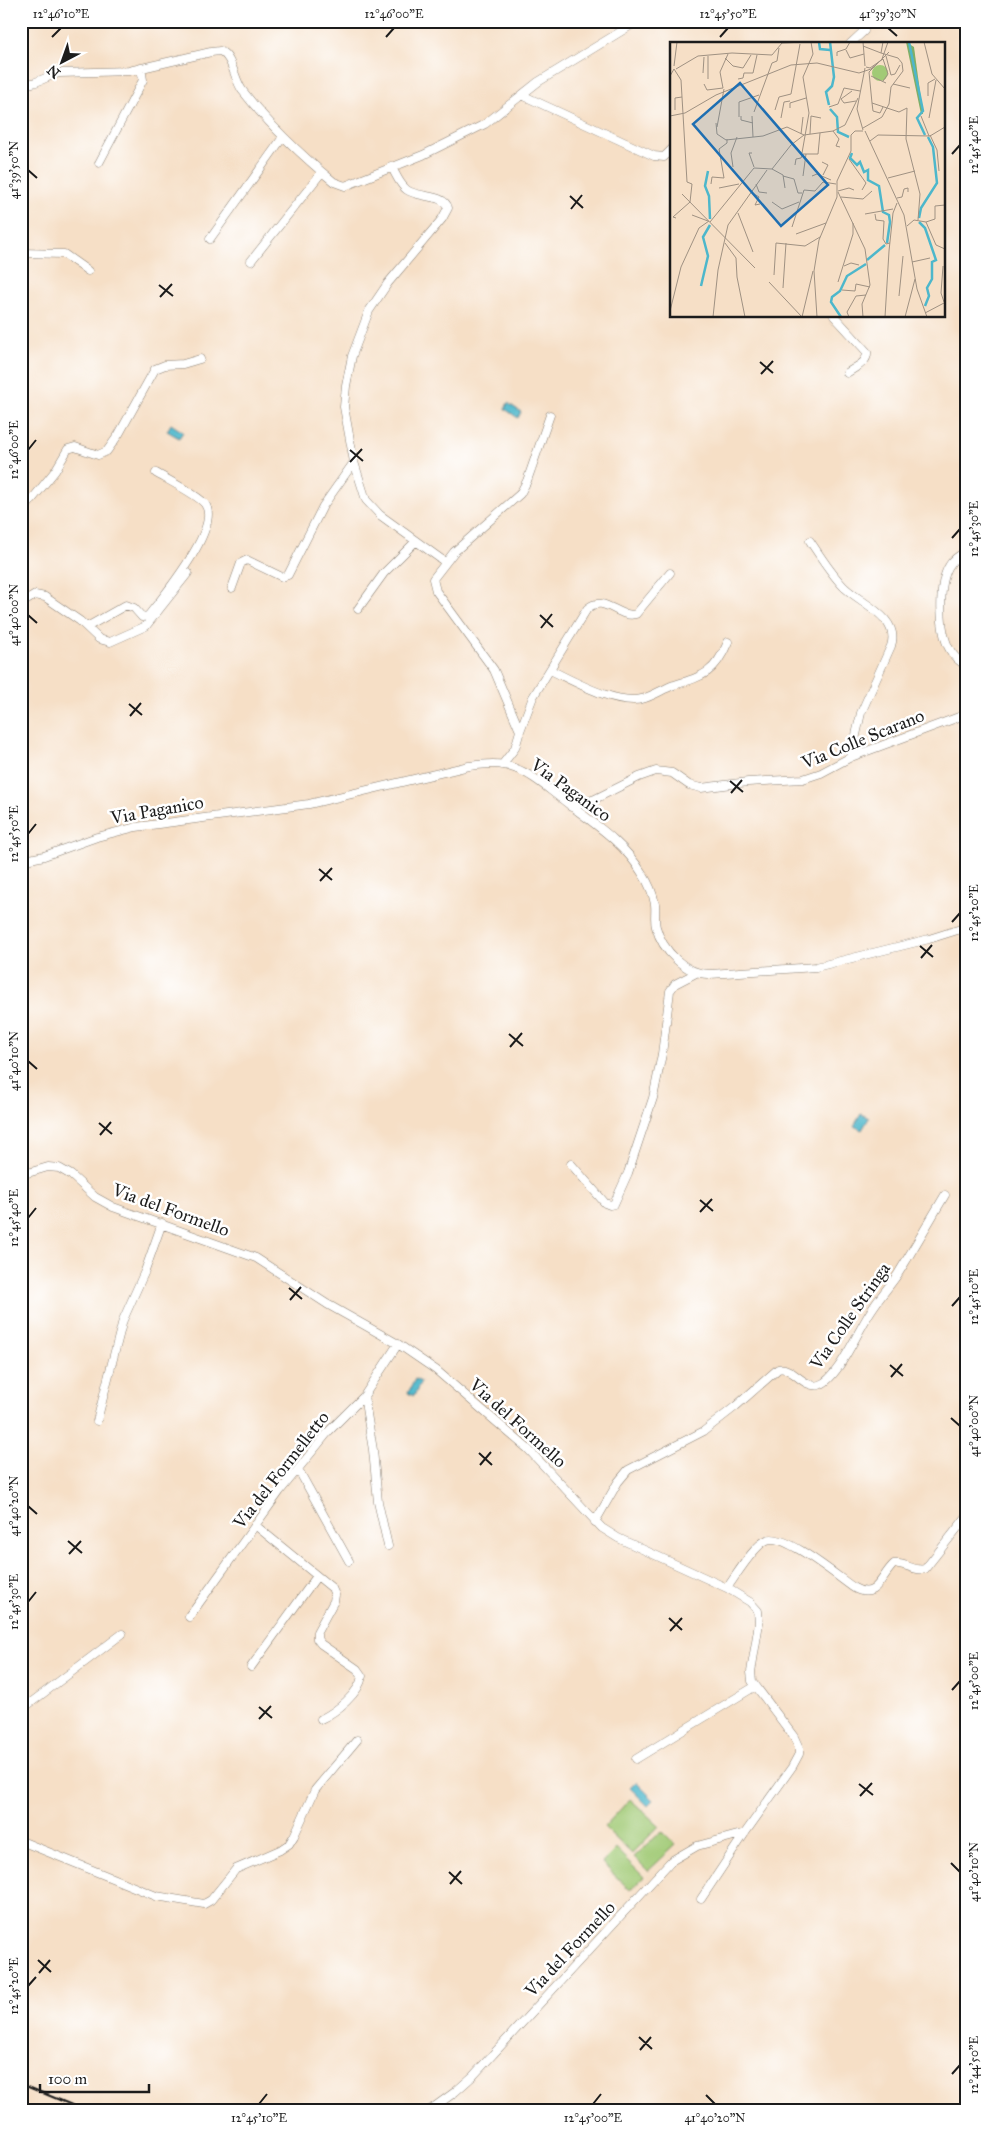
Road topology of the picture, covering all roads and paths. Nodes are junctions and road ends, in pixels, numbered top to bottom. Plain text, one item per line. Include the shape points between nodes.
1 (638, 21) edge
2 (864, 31) dead end
3 (852, 42) edge
4 (141, 68) junction
5 (21, 83) edge
6 (522, 95) junction
7 (283, 137) junction
8 (670, 151) edge
9 (98, 162) dead end
10 (391, 166) junction
11 (322, 172) junction
12 (210, 239) dead end
13 (21, 252) edge
14 (251, 261) dead end
15 (88, 271) dead end
16 (836, 318) edge
17 (200, 359) dead end
18 (847, 373) dead end
19 (550, 415) dead end
20 (354, 462) junction
21 (156, 473) dead end
22 (21, 513) edge
23 (416, 540) junction
24 (810, 541) dead end
25 (967, 551) edge
26 (445, 562) junction
27 (188, 573) dead end
28 (670, 573) dead end
29 (232, 588) dead end
30 (21, 604) edge
31 (358, 609) dead end
32 (87, 626) junction
33 (728, 642) dead end
34 (967, 666) edge
35 (550, 670) junction
36 (967, 714) edge
37 (520, 731) junction
38 (851, 757) junction
39 (502, 765) junction
40 (572, 807) junction
41 (21, 860) edge
42 (967, 927) edge
43 (696, 973) junction
44 (571, 1164) dead end
45 (21, 1175) edge
46 (945, 1196) dead end
47 (162, 1223) junction
48 (398, 1344) junction
49 (364, 1396) junction
50 (97, 1421) dead end
51 (298, 1469) junction
52 (967, 1516) edge
53 (595, 1522) junction
54 (255, 1525) junction
55 (388, 1546) dead end
56 (349, 1561) dead end
57 (317, 1576) junction
58 (727, 1588) junction
59 (190, 1617) dead end
60 (122, 1634) dead end
61 (251, 1667) dead end
62 (754, 1687) junction
63 (21, 1710) edge
64 (321, 1719) dead end
65 (357, 1740) dead end
66 (636, 1759) dead end
67 (745, 1833) junction
68 (21, 1841) edge
69 (701, 1900) dead end
70 (430, 2110) edge

1 - 6 street
2 - 3 street
4 - 5 street via 57,74 30,84
4 - 7 street via 222,52 228,58 240,87
4 - 9 street via 143,80
6 - 8 street via 654,156 664,156
6 - 10 street via 485,124 432,151
7 - 11 street
7 - 12 street
10 - 11 street via 345,186 336,184
10 - 20 street via 407,190 443,201 448,208 378,296 357,339 344,404
11 - 14 street
13 - 15 street via 64,254
16 - 18 street via 867,353 864,361
17 - 22 street via 156,368 131,416 108,450 98,455 68,449
19 - 26 street via 520,494
20 - 23 street via 361,491 370,505
20 - 29 street via 323,506 288,575 282,577 247,560 242,564
21 - 32 street via 203,502 207,509 208,516 194,553 148,616 142,617 126,605
23 - 26 street
23 - 31 street via 384,573
24 - 38 street via 841,584 874,609 893,635 860,714
25 - 34 street via 954,559 948,569 943,584 942,610 949,649
26 - 37 street via 434,578 434,588 494,670
27 - 32 street via 143,628 106,642
28 - 35 street via 636,614 627,614 600,603 588,607
30 - 32 street via 32,596 43,596
33 - 35 street via 719,661 708,673 640,699 608,695
35 - 37 street via 530,701
36 - 38 street, Via Colle Scarano
37 - 39 street via 515,748
38 - 40 street, Via Colle Scarano via 803,779 703,788 689,785 672,772 656,771
39 - 40 street, Via Paganico via 531,776
39 - 41 street, Via Paganico via 470,766 301,806 145,825
40 - 43 street, Via Paganico via 614,840 634,861 653,895 660,936 680,962
42 - 43 street via 816,968
43 - 44 street via 675,984 670,991 653,1098 614,1204 605,1203
45 - 47 street, Via del Formello via 48,1167 59,1168 107,1204
46 - 53 street, Via Colle Stringa via 840,1364 826,1380 819,1385 811,1385 785,1369 778,1369 709,1427 628,1470
47 - 48 street, Via del Formello via 261,1261 327,1304
47 - 50 street via 124,1320
48 - 49 street, Via del Formelletto
48 - 53 street, Via del Formello via 436,1370 522,1444 548,1468
49 - 51 street, Via del Formelletto via 329,1430
49 - 55 street via 378,1502
51 - 54 street, Via del Formelletto
51 - 56 street
52 - 58 street via 924,1568 894,1564 869,1591 854,1588 786,1542 772,1538 760,1544
53 - 58 street, Via del Formello via 618,1538
54 - 57 street
54 - 59 street, Via del Formelletto
57 - 61 street
57 - 64 street via 332,1588 335,1597 317,1632 317,1639 358,1669 362,1676 341,1707
58 - 62 street, Via del Formello via 750,1602 758,1613 759,1626 751,1672
60 - 63 street
62 - 66 street
62 - 67 street via 790,1731 799,1751 792,1767
65 - 68 street via 315,1790 291,1842 234,1870 206,1904 156,1896
67 - 69 street
67 - 70 street, Via del Formello via 697,1846 672,1861 470,2079

